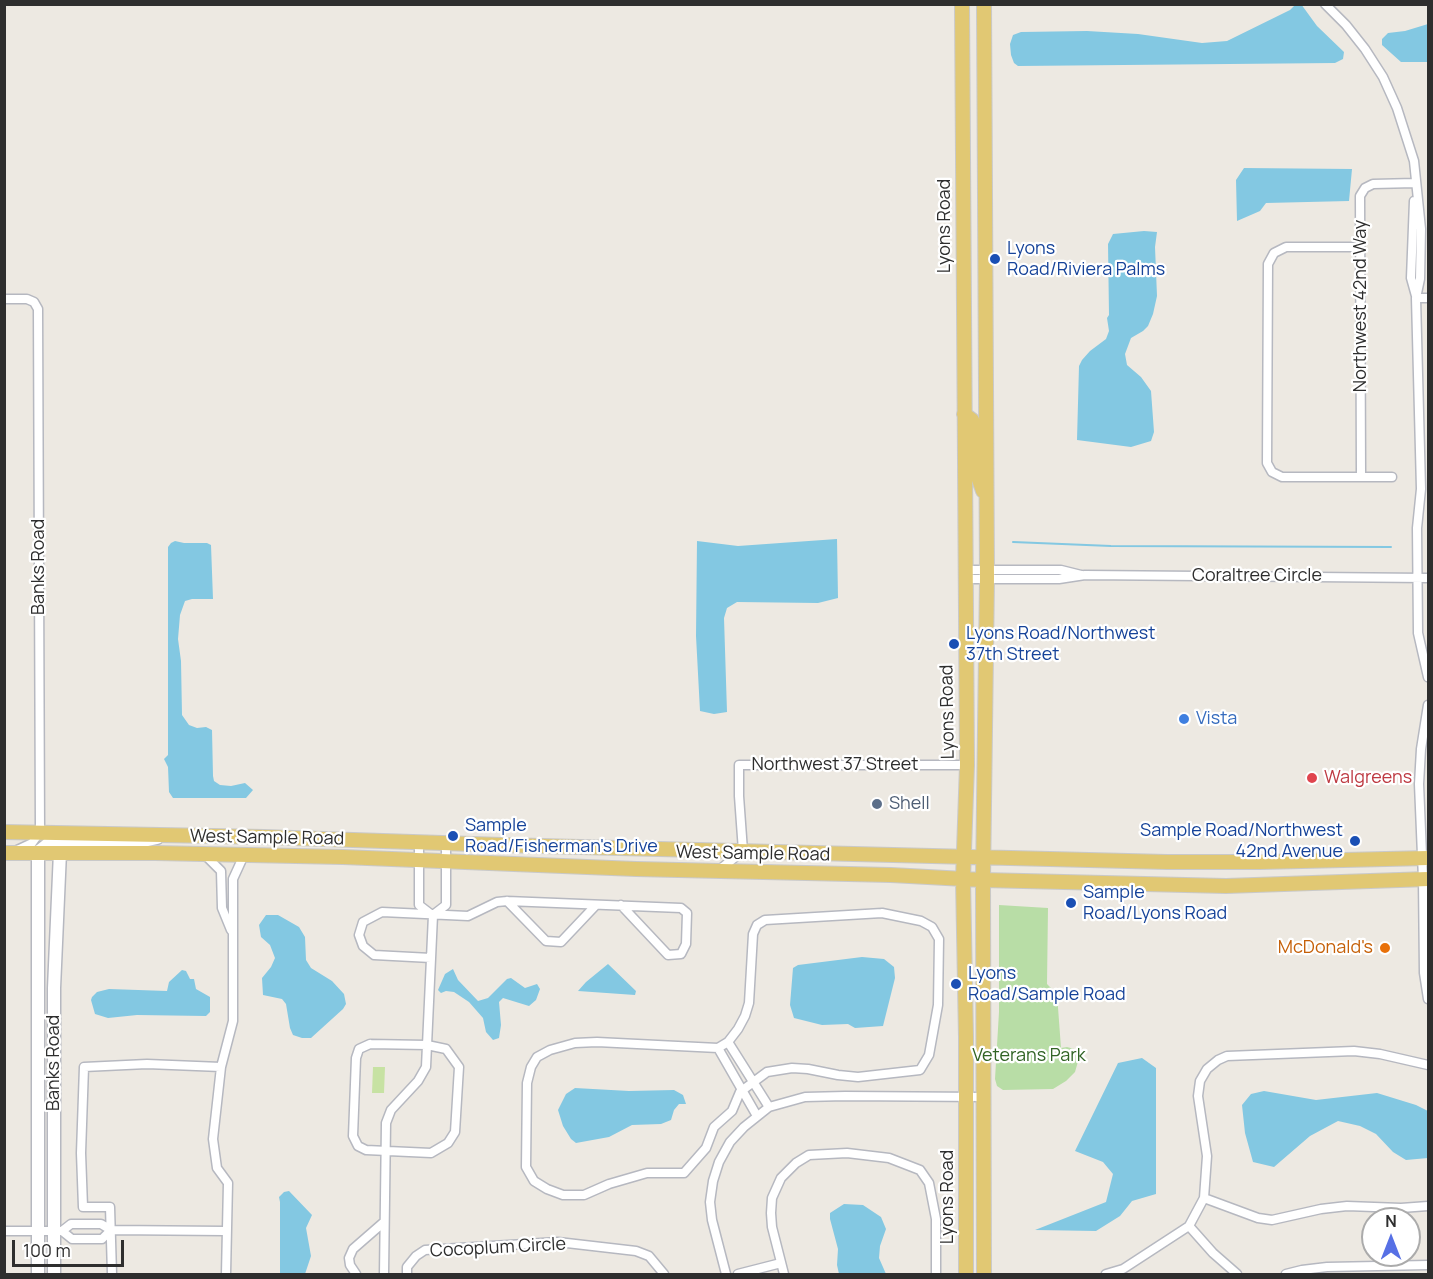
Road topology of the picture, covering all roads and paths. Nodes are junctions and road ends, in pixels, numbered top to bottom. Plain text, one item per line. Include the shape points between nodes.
1 (962, 4) edge
2 (984, 4) edge
3 (1325, 4) edge
4 (962, 55) junction
5 (984, 55) junction
6 (1415, 183) junction
7 (1360, 248) junction
8 (1416, 298) junction
9 (1428, 298) edge
10 (4, 299) edge
11 (964, 414) junction
12 (1361, 477) junction
13 (1392, 477) dead end
14 (987, 502) junction
15 (964, 574) junction
16 (987, 574) junction
17 (1417, 578) junction
18 (1428, 578) edge
19 (1428, 677) edge
20 (1428, 705) edge
21 (967, 765) junction
22 (4, 832) edge
23 (40, 832) junction
24 (167, 835) junction
25 (419, 842) junction
26 (446, 843) junction
27 (743, 851) junction
28 (38, 852) junction
29 (60, 852) junction
30 (8, 853) edge
31 (205, 854) junction
32 (244, 855) junction
33 (964, 855) junction
34 (984, 858) junction
35 (1425, 858) edge
36 (419, 860) junction
37 (447, 861) junction
38 (718, 872) junction
39 (963, 879) junction
40 (1426, 879) edge
41 (983, 880) junction
42 (507, 902) junction
43 (596, 905) junction
44 (621, 906) junction
45 (433, 915) junction
46 (232, 933) junction
47 (431, 958) junction
48 (1428, 999) edge
49 (728, 1042) junction
50 (427, 1045) junction
51 (718, 1048) junction
52 (1428, 1065) edge
53 (221, 1067) junction
54 (753, 1080) junction
55 (743, 1089) junction
56 (966, 1097) junction
57 (984, 1097) junction
58 (770, 1107) junction
59 (757, 1116) junction
60 (385, 1152) junction
61 (1204, 1198) junction
62 (1428, 1206) edge
63 (384, 1222) junction
64 (1189, 1226) junction
65 (111, 1230) junction
66 (4, 1231) edge
67 (39, 1231) junction
68 (58, 1231) junction
69 (225, 1231) junction
70 (781, 1263) junction
71 (1428, 1265) edge
72 (1229, 1271) edge
73 (39, 1275) edge
74 (54, 1275) edge
75 (112, 1275) edge
76 (226, 1275) edge
77 (356, 1275) edge
78 (384, 1275) edge
79 (407, 1275) edge
80 (664, 1275) edge
81 (726, 1275) edge
82 (738, 1275) edge
83 (784, 1275) edge
84 (936, 1275) edge
85 (966, 1275) edge
86 (984, 1275) edge
87 (1106, 1275) edge
88 (1237, 1275) edge
89 (1286, 1275) edge

1 - 4 main road, Lyons Road
2 - 5 main road, Lyons Road
3 - 6 street via 1365,49 1383,77 1408,139
4 - 5 main road
4 - 11 main road, Lyons Road
5 - 14 main road, Lyons Road
6 - 7 street, Northwest 42nd Way via 1373,184 1365,188 1360,196
6 - 8 street via 1421,229
7 - 12 street, Northwest 42nd Way
7 - 12 street via 1286,248 1274,253 1268,264 1267,463 1272,472 1282,477
8 - 9 street
8 - 17 street via 1421,489
10 - 23 street, Banks Road via 27,299 38,309
11 - 14 main road via 974,426 974,465
11 - 15 main road, Lyons Road
12 - 13 street
14 - 16 main road, Lyons Road
15 - 16 street, Coraltree Circle
15 - 21 main road, Lyons Road
16 - 17 street, Coraltree Circle via 1061,570 1085,575
16 - 34 main road, Lyons Road
17 - 18 street, Coraltree Circle
17 - 19 street via 1419,633
20 - 35 street via 1419,767
21 - 27 street, Northwest 37 Street via 739,765
21 - 33 main road, Lyons Road
22 - 23 main road, West Sample Road
23 - 24 main road, West Sample Road
23 - 30 street via 29,845
24 - 25 main road, West Sample Road
24 - 28 street via 139,842 52,840
25 - 26 main road, West Sample Road
25 - 36 street
26 - 27 main road, West Sample Road
26 - 37 street
27 - 33 main road, West Sample Road
27 - 38 street
28 - 29 main road, West Sample Road
28 - 30 main road, West Sample Road
28 - 67 street, Banks Road
29 - 31 main road, West Sample Road
29 - 68 street, Banks Road via 54,988
31 - 32 main road, West Sample Road
31 - 46 street via 221,871 222,908
32 - 36 main road, West Sample Road
32 - 46 street via 233,879
33 - 34 main road, West Sample Road
33 - 39 main road, Lyons Road
34 - 35 main road, West Sample Road via 1237,862
34 - 41 main road, Lyons Road
35 - 40 street
36 - 37 main road, West Sample Road
36 - 45 street via 419,906
37 - 38 main road, West Sample Road
37 - 45 street via 446,906
38 - 39 main road, West Sample Road
39 - 41 main road, West Sample Road
39 - 56 main road, Lyons Road
40 - 41 main road, West Sample Road via 1226,886
40 - 48 street via 1424,973
41 - 57 main road, Lyons Road
42 - 43 street
42 - 43 street via 546,942 561,942
42 - 45 street via 468,916
43 - 44 street
44 - 44 street via 668,955 681,954 686,944 687,913 681,908
45 - 47 street
45 - 47 street via 382,912 363,922 359,935 363,946 374,955
46 - 53 street via 233,1021
47 - 50 street
49 - 51 street
49 - 54 street
49 - 54 street via 749,1003 753,934 757,925 765,921 882,913 932,927 940,946 938,1005 930,1055 920,1070 858,1077 792,1068 767,1072
50 - 60 street via 426,1067 391,1110 386,1123
50 - 60 street via 446,1049 459,1067 455,1132 448,1143 431,1153
50 - 60 street via 370,1044 359,1048 353,1136 358,1146 366,1150
51 - 55 street
51 - 55 street via 574,1043 537,1057 527,1083 526,1167 534,1181 563,1195 584,1195 646,1173 684,1173 706,1148 714,1127 732,1111
52 - 61 street via 1354,1051 1227,1056 1218,1060 1203,1075 1198,1096 1207,1156
53 - 65 street via 84,1067 82,1207 110,1207
53 - 69 street via 213,1139 217,1168 228,1184
54 - 55 street
54 - 58 street
55 - 59 street
56 - 57 street
56 - 58 street via 805,1097
56 - 85 main road, Lyons Road
57 - 86 main road, Lyons Road
58 - 59 street
59 - 81 street via 730,1142 713,1181 712,1220
60 - 63 street
61 - 62 street via 1272,1220 1347,1206
61 - 64 street
63 - 77 street via 353,1250 349,1258
63 - 78 street
64 - 72 street
64 - 87 street via 1123,1269
65 - 68 street via 101,1224 71,1224
65 - 68 street via 102,1239 72,1239
65 - 69 street
65 - 75 street
66 - 67 street
67 - 68 street
67 - 73 street, Banks Road
68 - 74 street, Banks Road
69 - 76 street
70 - 82 street
70 - 83 street
70 - 84 street via 771,1213 772,1198 781,1178 809,1155 847,1153 889,1158 920,1170 929,1184 936,1220
71 - 89 street via 1327,1267
72 - 88 street
79 - 80 street, Cocoplum Circle via 407,1267 425,1250 558,1242 636,1251 649,1256

